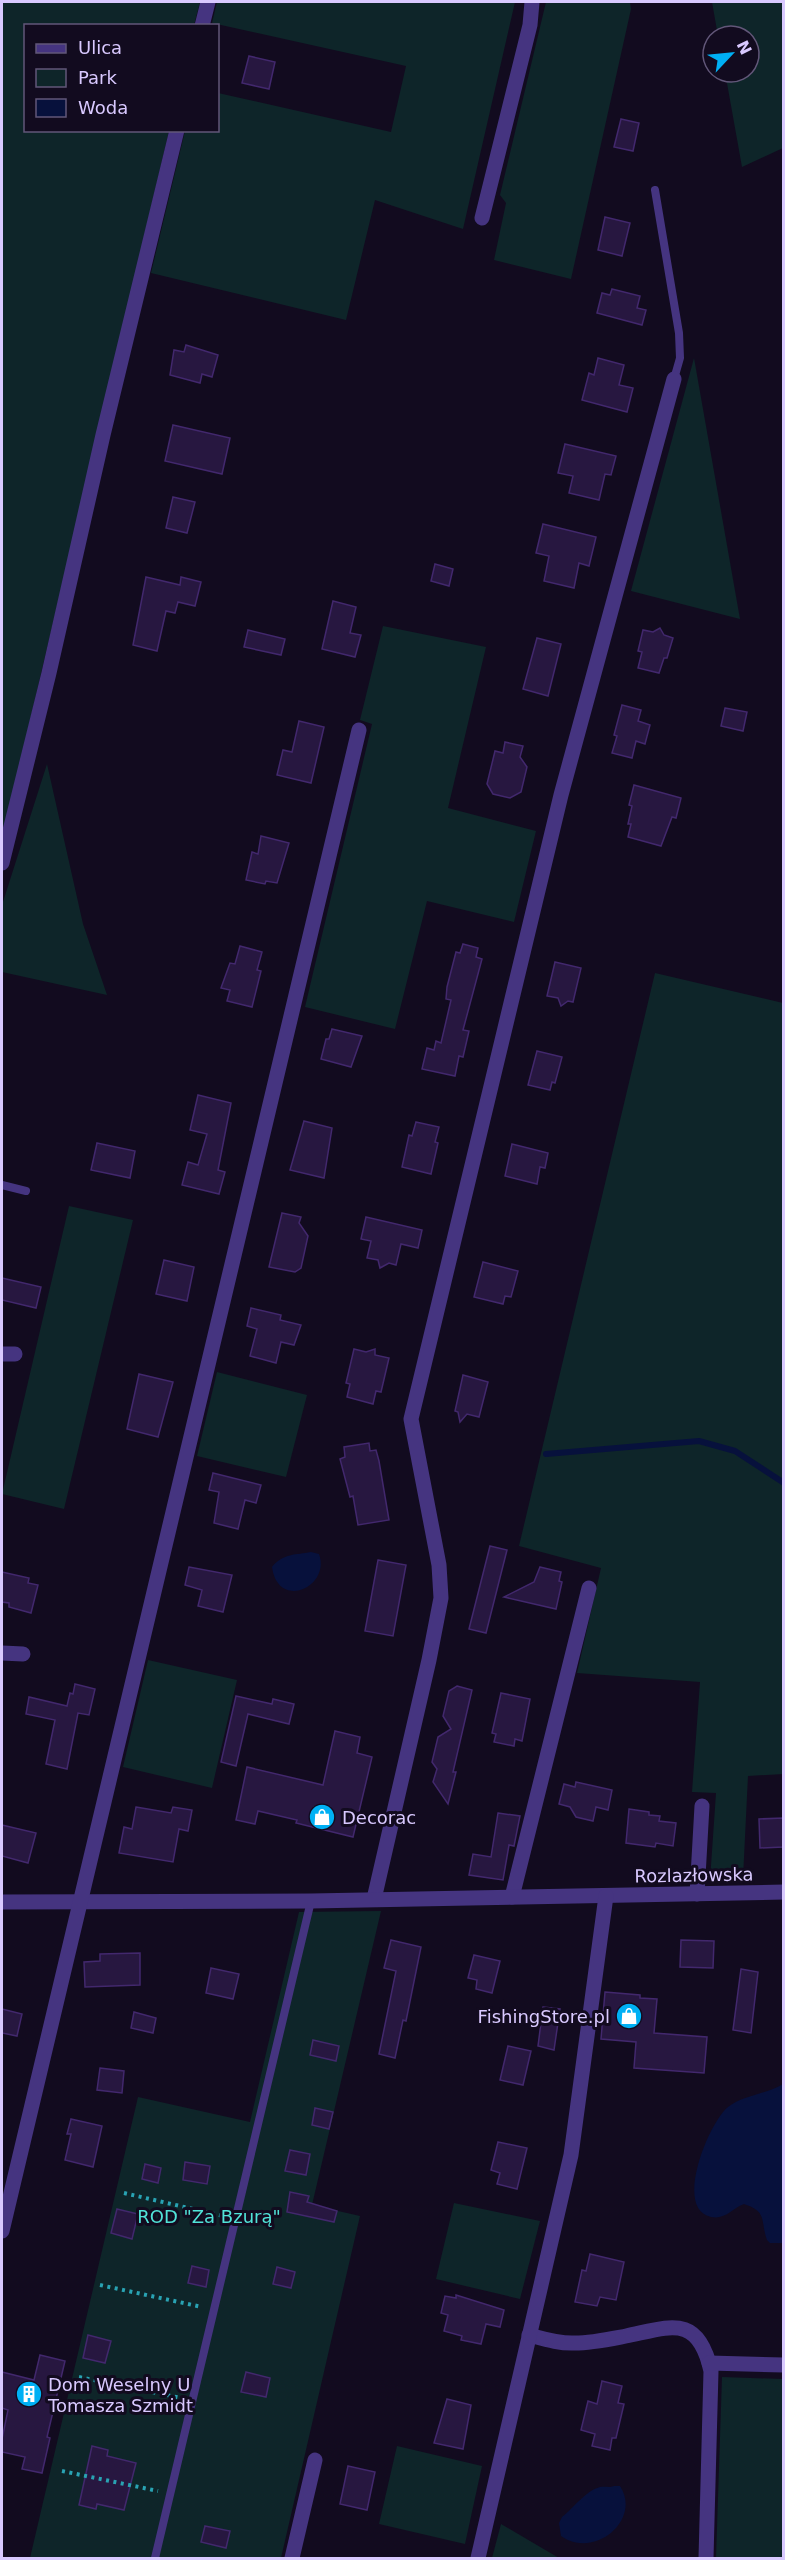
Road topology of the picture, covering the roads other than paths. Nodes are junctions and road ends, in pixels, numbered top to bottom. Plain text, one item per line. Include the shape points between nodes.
1 (208, 2) edge
2 (532, 2) edge
3 (202, 24) edge
4 (177, 132) edge
5 (656, 190) dead end
6 (482, 218) dead end
7 (674, 379) joint
8 (359, 730) dead end
9 (2, 863) edge
10 (2, 1185) edge
11 (26, 1191) dead end
12 (589, 1588) dead end
13 (2, 1653) edge
14 (22, 1654) dead end
15 (702, 1806) dead end
16 (783, 1892) edge
17 (697, 1894) junction
18 (606, 1896) junction
19 (512, 1898) junction
20 (374, 1899) junction
21 (81, 1901) junction
22 (311, 1901) junction
23 (2, 1902) edge
24 (2, 2231) edge
25 (529, 2335) junction
26 (709, 2364) junction
27 (783, 2365) edge
28 (315, 2460) dead end
29 (155, 2559) edge
30 (292, 2559) edge
31 (478, 2559) edge
32 (706, 2559) edge

1 - 3 street
2 - 6 street via 530,25
4 - 9 street
5 - 7 lane via 680,333 680,358
7 - 20 street via 561,795 411,1419 439,1564 441,1598
8 - 21 street
10 - 11 lane
12 - 19 street
13 - 14 street
15 - 17 street
16 - 17 street, Rozlazłowska
17 - 18 street, Rozlazłowska
18 - 19 street, Rozlazłowska
18 - 25 street via 571,2155
19 - 20 street, Rozlazłowska
20 - 22 street, Rozlazłowska
21 - 22 street, Rozlazłowska
21 - 23 street, Rozlazłowska
21 - 24 street
22 - 29 lane
25 - 26 street via 574,2343 663,2326 682,2328 697,2337
25 - 31 street
26 - 27 street
26 - 32 street
28 - 30 street

